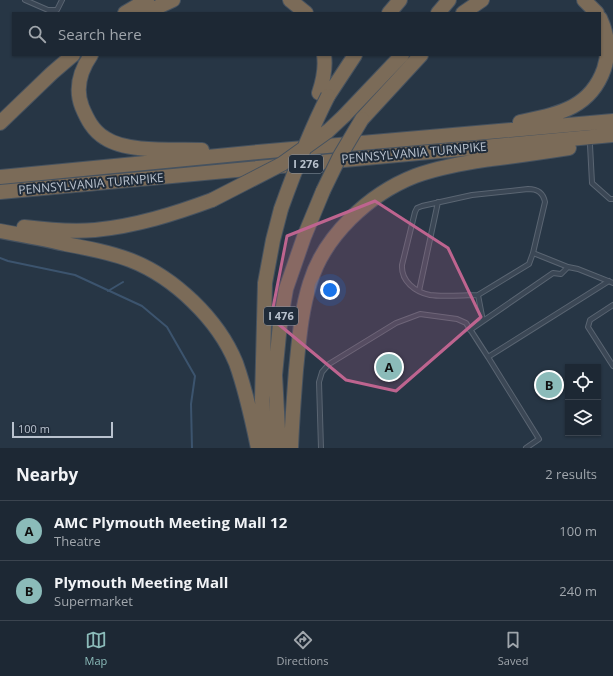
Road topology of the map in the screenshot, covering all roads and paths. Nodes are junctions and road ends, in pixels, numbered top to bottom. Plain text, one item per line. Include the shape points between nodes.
1 (25, 0) edge
2 (62, 0) edge
3 (147, 0) edge
4 (173, 0) edge
5 (290, 0) edge
6 (400, 0) edge
7 (449, 0) edge
8 (482, 0) edge
9 (584, 0) edge
10 (127, 12) edge
11 (147, 12) edge
12 (305, 12) edge
13 (390, 12) edge
14 (439, 12) edge
15 (464, 12) edge
16 (596, 12) edge
17 (601, 20) edge
18 (72, 56) edge
19 (90, 56) edge
20 (324, 56) edge
21 (354, 56) edge
22 (401, 56) edge
23 (420, 56) edge
24 (323, 95) junction
25 (362, 119) junction
26 (613, 121) edge
27 (0, 123) edge
28 (475, 134) junction
29 (613, 135) edge
30 (613, 142) edge
31 (590, 145) junction
32 (258, 152) junction
33 (0, 177) edge
34 (0, 192) edge
35 (613, 199) edge
36 (438, 202) junction
37 (0, 225) edge
38 (0, 231) edge
39 (533, 253) junction
40 (568, 267) junction
41 (611, 282) edge
42 (419, 291) junction
43 (478, 295) junction
44 (613, 305) edge
45 (483, 320) junction
46 (470, 330) junction
47 (488, 357) junction
48 (613, 366) edge
49 (258, 448) edge
50 (266, 448) edge
51 (279, 448) edge
52 (291, 448) edge
53 (321, 448) edge
54 (526, 448) edge

1 - 2 lane via 48,10 57,10
3 - 10 highway
4 - 11 highway
5 - 12 highway
6 - 13 highway
7 - 14 highway
8 - 15 highway
9 - 16 highway
17 - 28 highway via 606,33 607,56 599,80 590,94 563,111
18 - 27 highway
19 - 32 highway via 80,75 79,99 91,125 106,139 140,148
20 - 24 highway
21 - 24 highway
22 - 25 highway, I 476
22 - 37 highway, bridge via 328,131 282,164 212,200 176,213 112,228 62,230
23 - 25 highway
24 - 50 highway, I 476, bridge via 294,155 265,283 262,400
25 - 51 highway, I 476, bridge via 323,191 286,289 275,375
26 - 28 highway, PENNSYLVANIA TURNPIKE / I 276
28 - 32 highway, PENNSYLVANIA TURNPIKE / I 276
29 - 34 highway, PENNSYLVANIA TURNPIKE / I 276
30 - 31 highway
31 - 35 lane via 592,183
31 - 52 highway via 474,162 415,176 379,195 345,224 320,260 310,282 303,311
32 - 33 highway, PENNSYLVANIA TURNPIKE / I 276
36 - 39 lane via 479,194 533,189 539,191 544,195 545,202
36 - 42 lane
36 - 42 lane via 422,206 415,212 402,265 407,282
38 - 49 highway via 119,256 153,272 185,295 212,323 235,362 248,400
39 - 40 lane
39 - 43 lane via 529,264
40 - 41 lane
40 - 45 lane via 561,274 553,273
41 - 47 lane
42 - 43 lane via 430,295
43 - 45 lane
44 - 48 lane via 590,320 588,327
45 - 46 lane
46 - 47 lane
46 - 53 lane via 466,323 457,319 420,314 396,323 329,364 322,372 319,382
47 - 54 lane via 539,439

